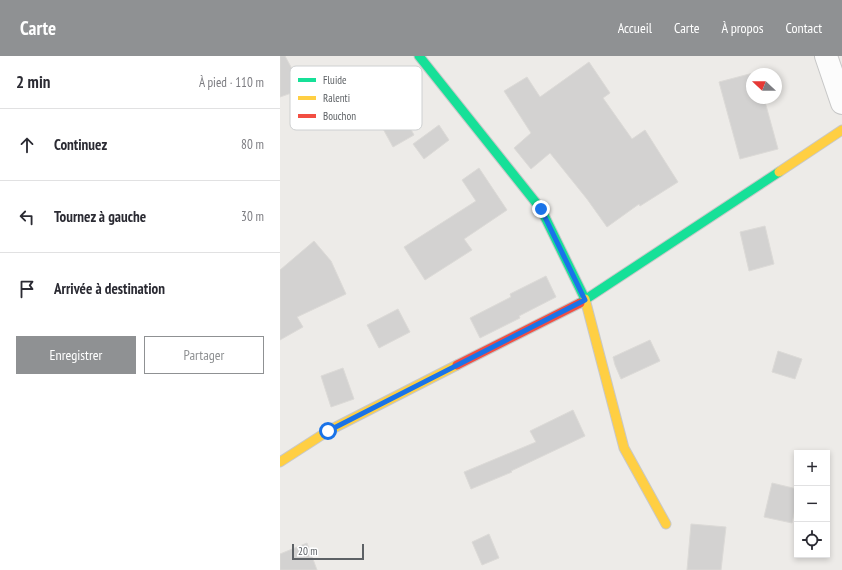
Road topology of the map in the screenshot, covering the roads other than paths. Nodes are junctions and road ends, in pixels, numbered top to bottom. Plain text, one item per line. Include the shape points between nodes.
1 (419, 56) edge
2 (826, 56) edge
3 (842, 103) edge
4 (842, 130) edge
5 (585, 300) junction
6 (280, 462) edge
7 (666, 524) dead end

1 - 5 street via 541,209
2 - 3 street
4 - 5 street
5 - 6 street via 328,431
5 - 7 street via 624,448

